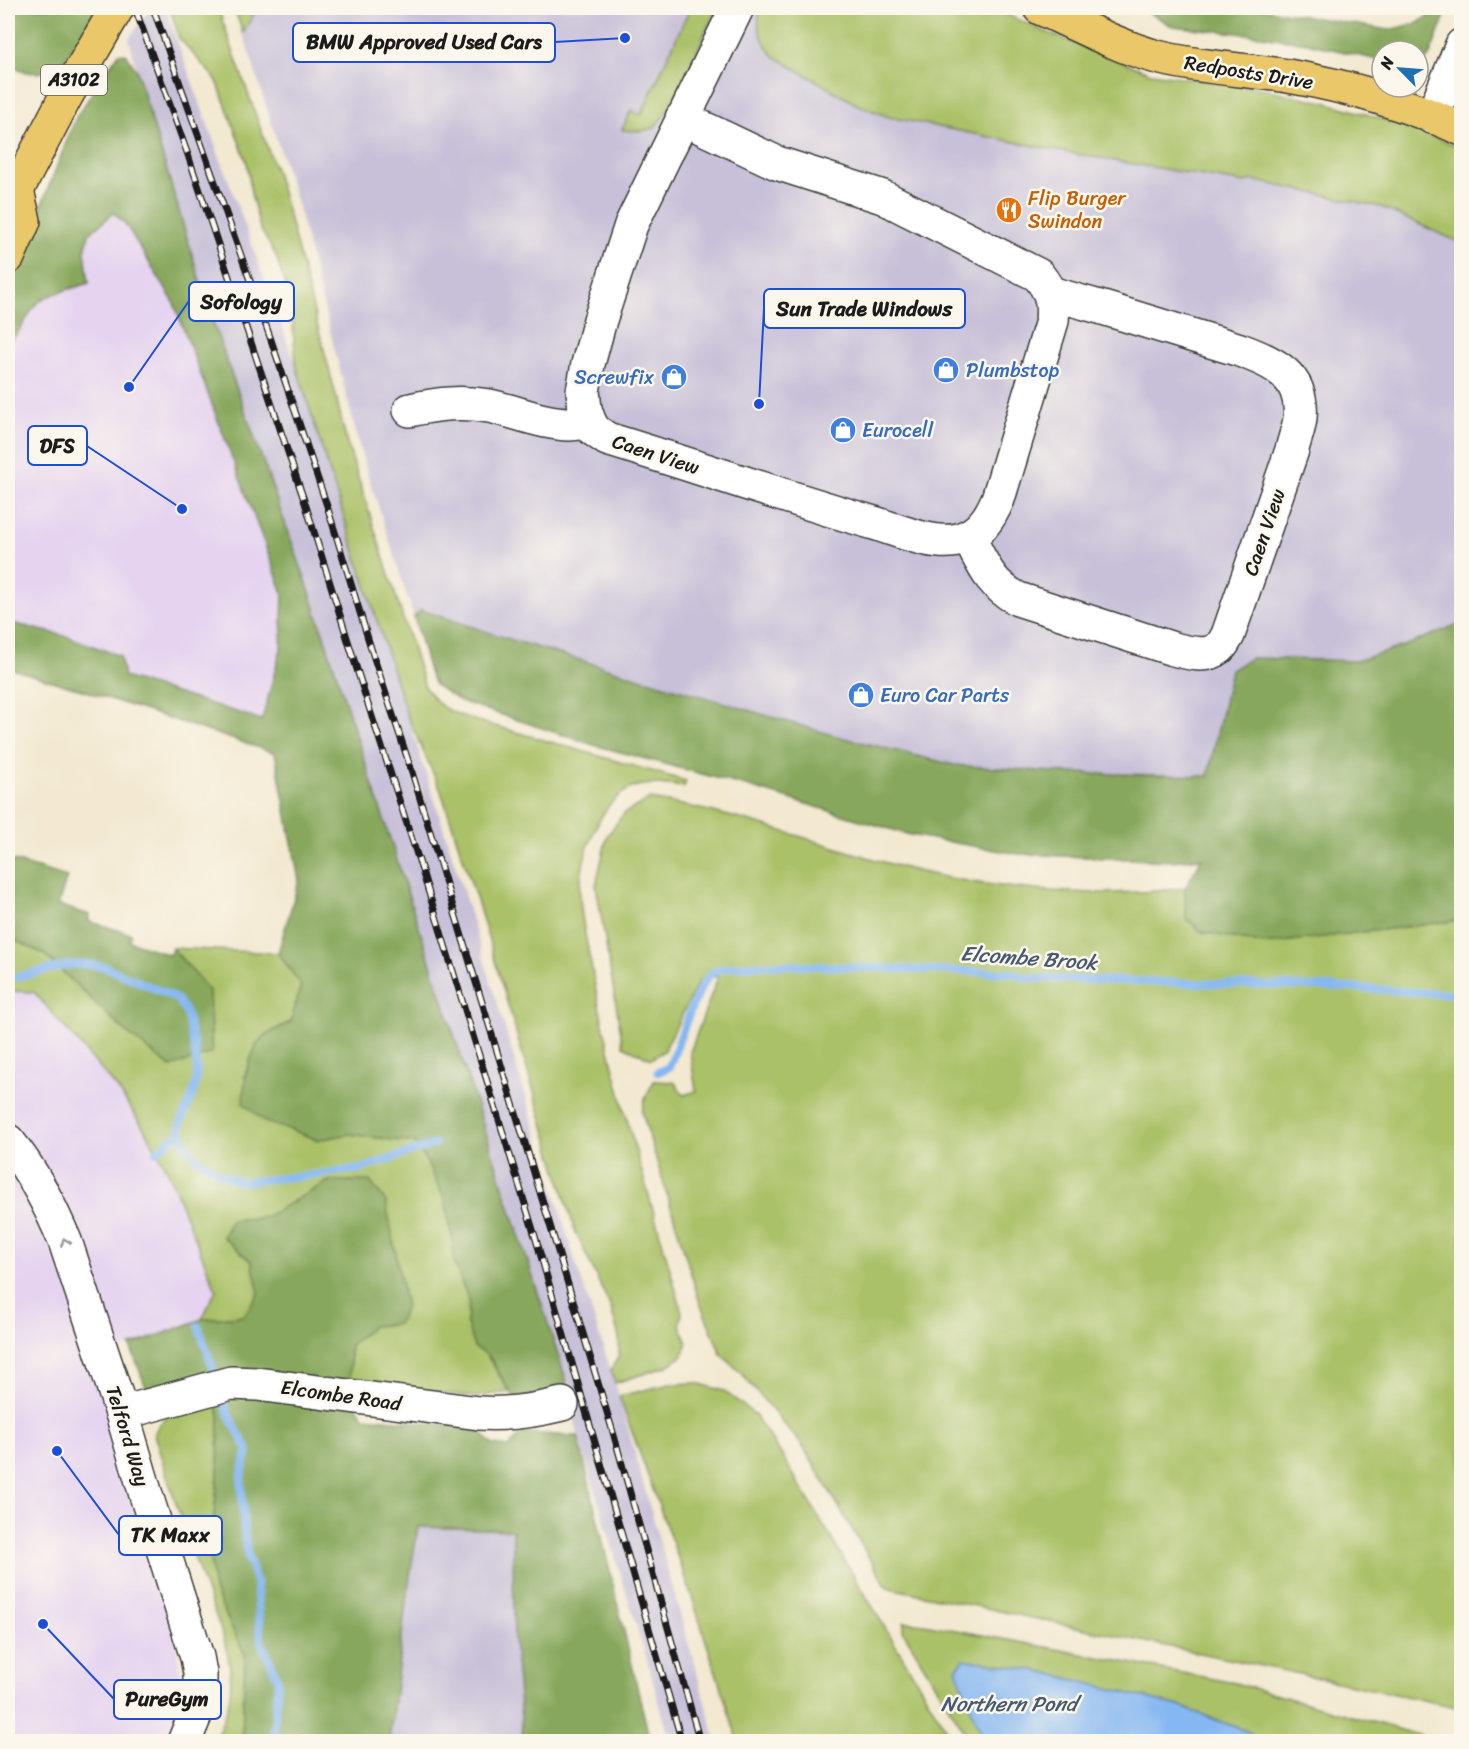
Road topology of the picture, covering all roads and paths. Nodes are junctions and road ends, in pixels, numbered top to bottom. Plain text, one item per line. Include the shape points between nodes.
1 (117, 8) edge
2 (737, 8) edge
3 (1040, 8) edge
4 (1461, 45) edge
5 (1432, 117) junction
6 (682, 118) junction
7 (1461, 129) edge
8 (12, 194) edge
9 (8, 258) edge
10 (1050, 293) junction
11 (410, 410) dead end
12 (589, 421) junction
13 (968, 536) junction
14 (8, 1142) edge
15 (562, 1404) dead end
16 (122, 1413) junction
17 (184, 1742) edge

1 - 8 main road, A3102
2 - 6 street, Caen View
3 - 5 main road, Redposts Drive via 1154,56 1318,82
4 - 5 street
5 - 7 main road, Redposts Drive
6 - 10 street via 777,163 883,197 916,212 1038,275
6 - 12 street, Caen View via 631,225 619,260 588,364 583,391
8 - 9 main road, A3102 via 24,221
10 - 13 street via 1054,306 1052,321 998,500 991,515
10 - 13 street, Caen View via 1240,350 1277,368 1290,378 1298,392 1300,420 1292,450 1228,635 1221,647 1211,653 1170,648 1018,598 993,581
11 - 12 street via 474,404 555,422
12 - 13 street, Caen View via 607,439 853,517 941,542
16 -> 14 street, Telford Way via 65,1241 36,1182
15 - 16 street, Elcombe Road via 503,1415 237,1382
16 - 17 street, Telford Way via 200,1673 200,1701

